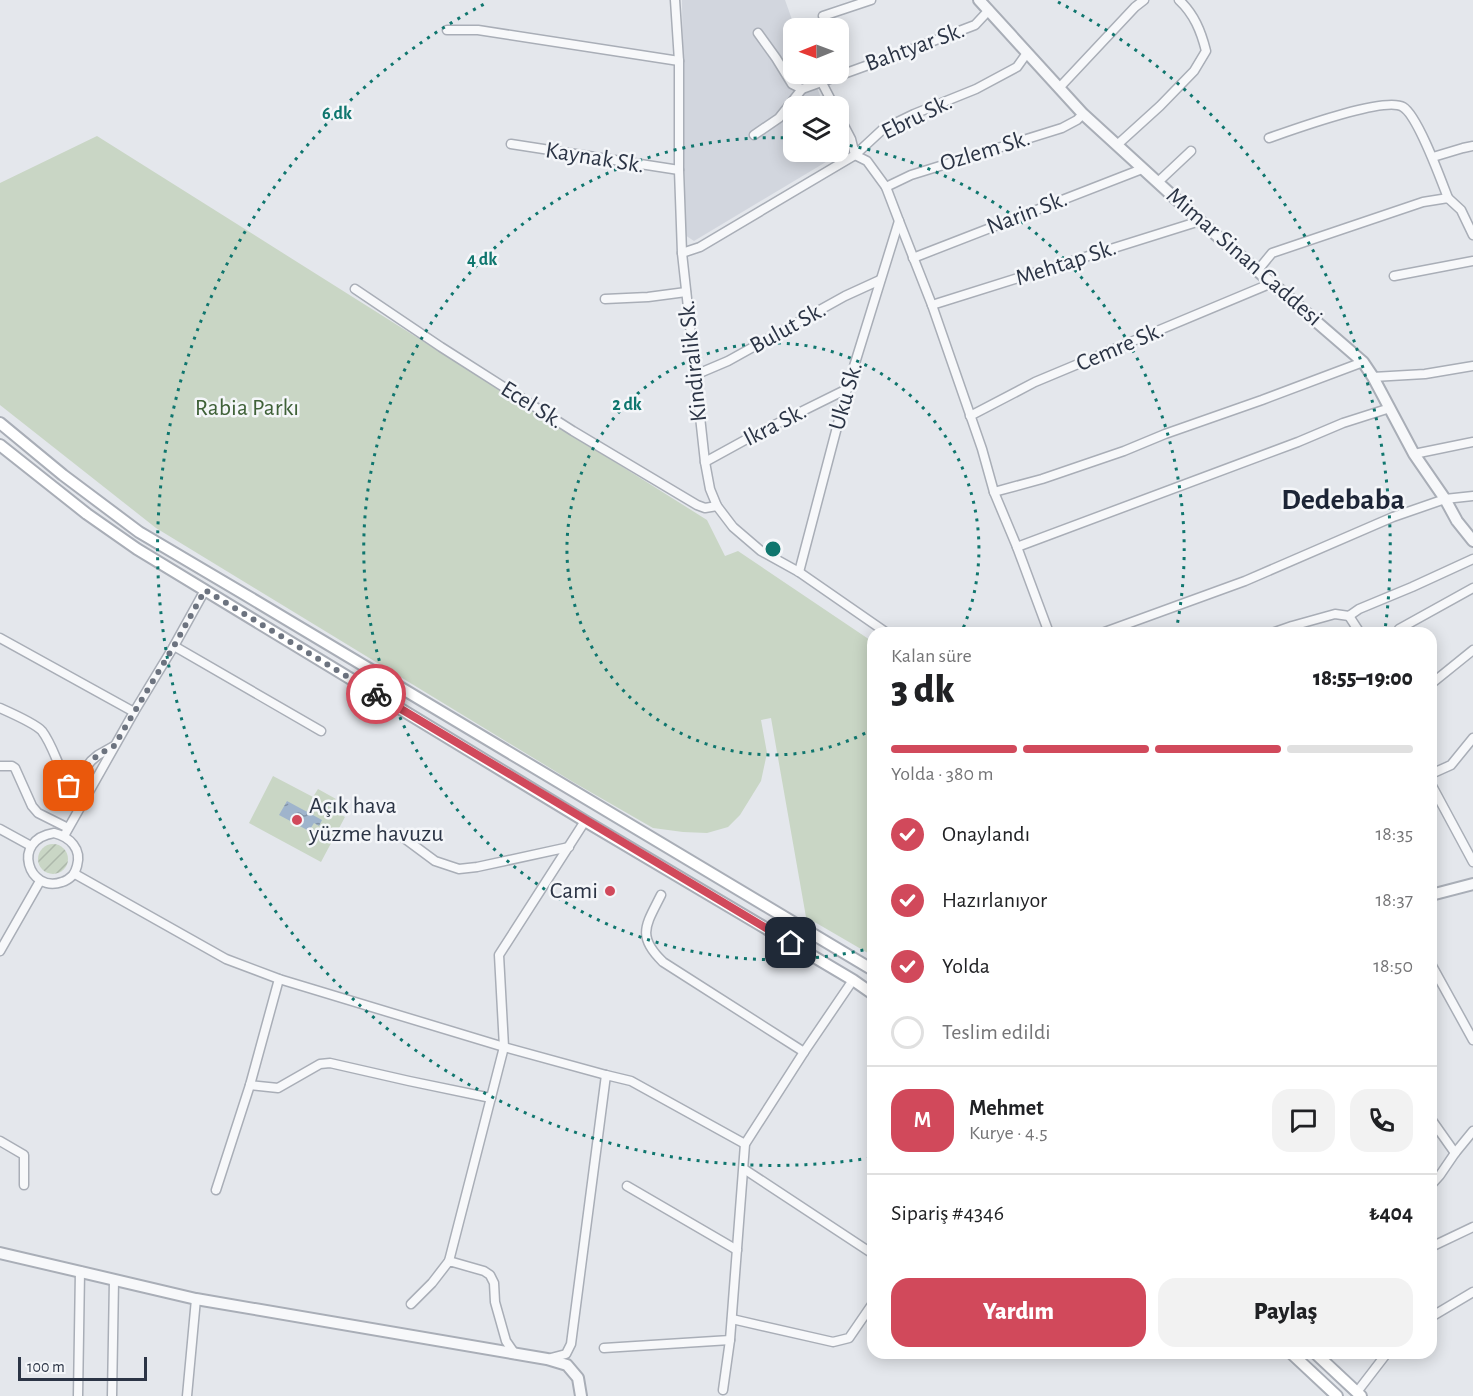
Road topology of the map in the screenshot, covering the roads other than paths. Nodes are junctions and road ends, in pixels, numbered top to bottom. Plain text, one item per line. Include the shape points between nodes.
1 (675, 0) edge
2 (871, 0) edge
3 (980, 0) edge
4 (1144, 0) edge
5 (1179, 0) edge
6 (989, 10) junction
7 (823, 16) dead end
8 (447, 30) dead end
9 (758, 33) dead end
10 (1027, 53) junction
11 (678, 61) junction
12 (849, 71) edge
13 (814, 84) edge
14 (1059, 88) junction
15 (802, 89) junction
16 (1083, 114) junction
17 (754, 135) dead end
18 (849, 135) edge
19 (1269, 138) dead end
20 (511, 144) dead end
21 (1117, 145) junction
22 (1473, 147) edge
23 (1191, 151) dead end
24 (855, 155) junction
25 (1433, 157) junction
26 (1142, 169) junction
27 (679, 170) junction
28 (1158, 182) junction
29 (886, 187) junction
30 (1448, 198) junction
31 (899, 221) junction
32 (1200, 221) junction
33 (1472, 231) edge
34 (682, 253) junction
35 (914, 258) junction
36 (1473, 261) edge
37 (1258, 270) junction
38 (1394, 276) dead end
39 (880, 280) junction
40 (1272, 283) junction
41 (355, 289) dead end
42 (686, 292) junction
43 (605, 299) dead end
44 (932, 305) junction
45 (1363, 362) junction
46 (1473, 366) edge
47 (695, 375) junction
48 (1373, 377) junction
49 (847, 389) junction
50 (1390, 408) junction
51 (970, 416) junction
52 (0, 423) edge
53 (1473, 442) edge
54 (0, 445) edge
55 (1414, 454) junction
56 (705, 462) junction
57 (994, 492) junction
58 (1473, 496) edge
59 (1445, 499) junction
60 (717, 506) junction
61 (1473, 541) edge
62 (1017, 547) junction
63 (1473, 559) edge
64 (799, 572) junction
65 (1473, 588) edge
66 (205, 590) junction
67 (1349, 616) junction
68 (878, 627) edge
69 (1046, 627) edge
70 (1118, 627) edge
71 (1289, 627) edge
72 (1356, 627) edge
73 (1403, 627) edge
74 (0, 638) edge
75 (174, 646) junction
76 (1473, 650) edge
77 (1437, 679) edge
78 (0, 708) edge
79 (134, 712) junction
80 (321, 731) dead end
81 (1473, 738) edge
82 (114, 746) junction
83 (0, 766) edge
84 (1437, 771) edge
85 (67, 781) junction
86 (1437, 795) edge
87 (85, 799) junction
88 (585, 821) junction
89 (0, 829) edge
90 (66, 832) junction
91 (388, 835) dead end
92 (31, 846) junction
93 (569, 847) junction
94 (1473, 862) edge
95 (75, 874) junction
96 (40, 880) junction
97 (1473, 884) edge
98 (1437, 893) edge
99 (661, 895) dead end
100 (0, 951) edge
101 (867, 966) edge
102 (1437, 975) edge
103 (279, 979) junction
104 (853, 980) junction
105 (867, 990) edge
106 (1473, 1040) edge
107 (504, 1047) junction
108 (804, 1052) junction
109 (606, 1075) junction
110 (250, 1084) junction
111 (491, 1098) junction
112 (1437, 1128) edge
113 (1473, 1131) edge
114 (0, 1141) edge
115 (745, 1144) junction
116 (1455, 1153) junction
117 (744, 1169) junction
118 (1437, 1178) edge
119 (24, 1185) dead end
120 (627, 1186) dead end
121 (216, 1190) dead end
122 (1473, 1227) edge
123 (1437, 1244) edge
124 (737, 1250) junction
125 (867, 1250) edge
126 (0, 1253) edge
127 (449, 1261) junction
128 (80, 1271) junction
129 (114, 1280) junction
130 (1473, 1292) edge
131 (196, 1299) junction
132 (411, 1304) dead end
133 (867, 1312) edge
134 (1437, 1313) edge
135 (732, 1319) junction
136 (730, 1340) junction
137 (604, 1348) dead end
138 (515, 1354) junction
139 (547, 1359) junction
140 (1297, 1359) edge
141 (1321, 1359) edge
142 (1383, 1359) edge
143 (723, 1390) dead end
144 (1359, 1394) edge
145 (78, 1396) edge
146 (112, 1396) edge
147 (187, 1396) edge
148 (581, 1396) edge
149 (1337, 1396) edge

1 - 11 street, Kindiralik Sk.
2 - 7 street
3 - 6 street, Mimar Sinan Caddesi
4 - 14 street
5 - 21 street via 1201,30 1206,51 1194,71
6 - 10 street, Mimar Sinan Caddesi
6 - 12 street, Bahtyar Sk. via 975,25
8 - 11 street via 478,30
9 - 15 street via 792,84
10 - 14 street, Mimar Sinan Caddesi
10 - 24 street, Ebru Sk. via 1017,67 976,89 883,129
11 - 27 street, Kindiralik Sk.
13 - 15 street, Bahtyar Sk.
14 - 16 street, Mimar Sinan Caddesi
15 - 17 street via 779,118
16 - 21 street, Mimar Sinan Caddesi
16 - 29 street, Ozlem Sk. via 1062,128 911,175
18 - 24 street
19 - 25 street via 1351,111 1391,104 1403,107 1411,115
20 - 27 street, Kaynak Sk.
21 - 26 street, Mimar Sinan Caddesi
22 - 25 street
23 - 28 street
24 - 29 street via 867,161
24 - 34 street, Ebru Sk. via 700,247
25 - 30 street
26 - 28 street, Mimar Sinan Caddesi
26 - 35 street, Narin Sk.
27 - 34 street, Kindiralik Sk.
28 - 32 street, Mimar Sinan Caddesi
29 - 31 street
30 - 33 street via 1461,210
30 - 37 street via 1423,202 1272,253
31 - 35 street
31 - 39 street, Uku Sk.
32 - 37 street, Mimar Sinan Caddesi
32 - 44 street, Mehtap Sk.
34 - 42 street, Kindiralik Sk.
35 - 44 street
36 - 38 street
37 - 40 street, Mimar Sinan Caddesi
39 - 47 street, Bulut Sk. via 728,362
39 - 49 street, Uku Sk.
40 - 45 street, Mimar Sinan Caddesi
40 - 51 street, Cemre Sk. via 1035,382
41 - 60 street, Ecel Sk. via 581,436 697,505
42 - 43 street
42 - 47 street, Kindiralik Sk.
44 - 51 street
45 - 48 street, Mimar Sinan Caddesi
45 - 57 street via 1115,454
46 - 48 street
47 - 56 street, Kindiralik Sk.
48 - 50 street, Mimar Sinan Caddesi
49 - 56 street, Ikra Sk.
49 - 64 street, Uku Sk.
50 - 55 street, Mimar Sinan Caddesi
50 - 62 street
51 - 57 street
52 - 101 main road via 139,532
53 - 55 street
54 - 66 main road via 87,514
55 - 59 street, Mimar Sinan Caddesi
56 - 60 street, Kindiralik Sk.
57 - 62 street
58 - 59 street
59 - 61 street, Mimar Sinan Caddesi
59 - 70 street
60 - 64 street, Kindiralik Sk. via 733,527 761,551
62 - 69 street
63 - 67 street
64 - 68 street, Kindiralik Sk.
65 - 73 street
66 - 75 street
66 - 88 main road
67 - 71 street via 1335,614
67 - 72 street
74 - 79 street
75 - 79 street
75 - 80 street
76 - 77 street
78 - 85 street via 41,729
79 - 82 street
81 - 84 street via 1451,765
82 - 85 street
82 - 87 street
83 - 90 street via 15,768 32,806
85 - 87 street
86 - 94 street
87 - 90 street
88 - 93 street
88 - 104 main road
89 - 92 street
90 - 92 street via 45,834
90 - 95 street via 78,854
91 - 93 street via 400,835 435,861 459,869
92 - 96 street via 29,867
93 - 107 street via 500,956
95 - 96 street via 58,884
95 - 103 street via 226,959
96 - 100 street
97 - 98 street
99 - 108 street via 648,921 646,939 651,951
102 - 106 street
103 - 107 street
103 - 110 street
104 - 105 main road
104 - 108 street
107 - 109 street
107 - 111 street
108 - 115 street
109 - 115 street via 631,1081
109 - 139 street via 571,1344 566,1354
110 - 111 street via 278,1088 330,1063
110 - 121 street
111 - 127 street
112 - 116 street
113 - 116 street
114 - 119 street via 24,1155
115 - 117 street
116 - 118 street
117 - 124 street
117 - 125 street
120 - 124 street
122 - 123 street
124 - 135 street
126 - 128 street
127 - 132 street
127 - 138 street via 490,1275 507,1341
128 - 129 street
128 - 145 street
129 - 131 street
129 - 146 street
130 - 134 street
131 - 138 street
131 - 147 street
133 - 135 street via 849,1338 833,1342
135 - 136 street
136 - 137 street
136 - 143 street
138 - 139 street
139 - 148 street via 567,1365 578,1378
140 - 149 main road
141 - 144 main road
142 - 144 street

